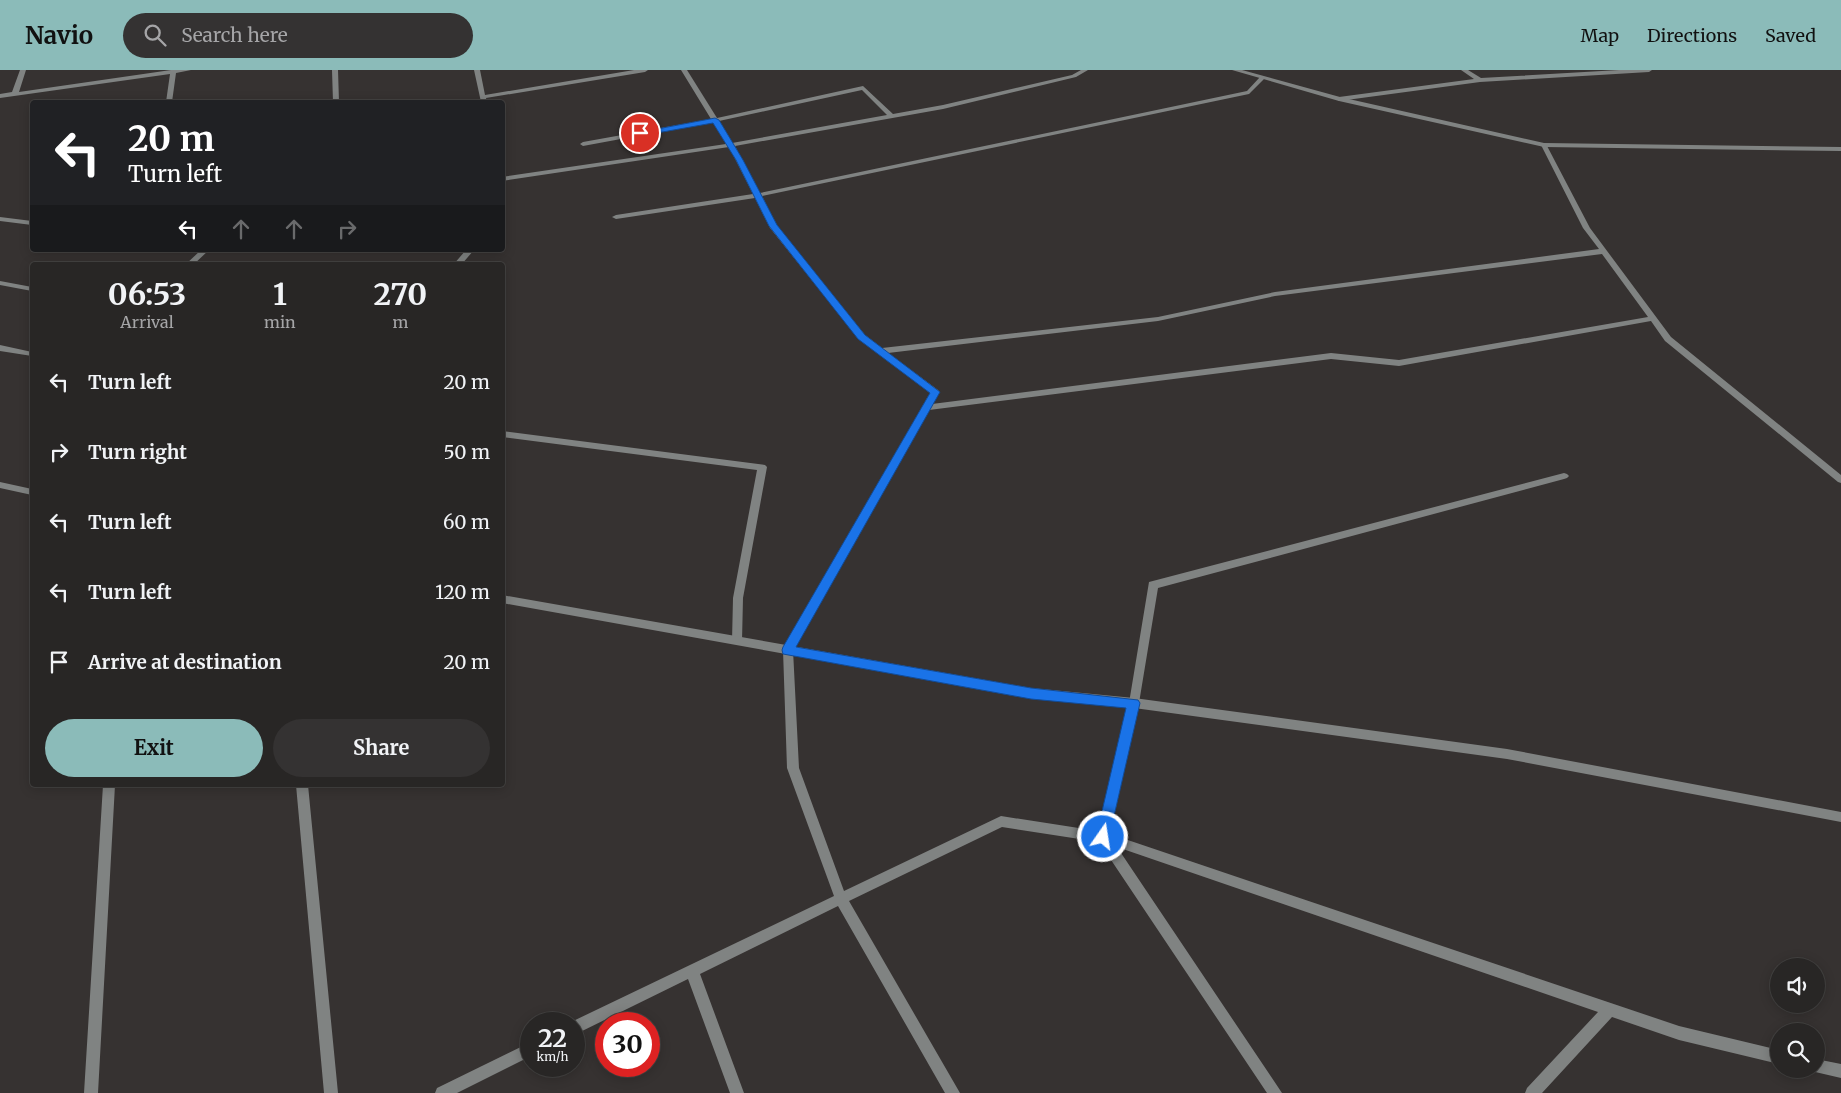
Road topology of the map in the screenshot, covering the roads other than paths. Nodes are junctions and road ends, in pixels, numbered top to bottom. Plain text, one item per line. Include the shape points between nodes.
1 (23, 70) edge
2 (188, 70) edge
3 (335, 70) edge
4 (476, 70) edge
5 (645, 70) edge
6 (684, 70) edge
7 (1086, 70) edge
8 (1235, 70) edge
9 (1464, 70) edge
10 (1649, 70) edge
11 (174, 71) edge
12 (1262, 78) junction
13 (1480, 80) junction
14 (15, 94) junction
15 (0, 96) edge
16 (1339, 99) junction
17 (169, 100) edge
18 (336, 100) edge
19 (483, 100) edge
20 (891, 116) junction
21 (715, 120) junction
22 (584, 144) dead end
23 (730, 145) junction
24 (1544, 145) junction
25 (1841, 149) edge
26 (505, 179) edge
27 (758, 195) junction
28 (616, 217) dead end
29 (0, 219) edge
30 (30, 223) edge
31 (1604, 251) junction
32 (202, 252) edge
33 (468, 252) edge
34 (192, 262) edge
35 (460, 262) edge
36 (0, 283) edge
37 (30, 289) edge
38 (1653, 318) junction
39 (0, 348) edge
40 (880, 351) junction
41 (30, 354) edge
42 (926, 408) junction
43 (505, 434) edge
44 (1564, 476) dead end
45 (1841, 480) edge
46 (0, 485) edge
47 (30, 492) edge
48 (505, 600) edge
49 (737, 641) junction
50 (788, 650) junction
51 (1134, 703) junction
52 (109, 787) edge
53 (302, 787) edge
54 (1841, 817) edge
55 (1103, 837) junction
56 (841, 899) junction
57 (692, 971) junction
58 (1609, 1010) junction
59 (585, 1023) edge
60 (520, 1054) edge
61 (1770, 1055) edge
62 (1825, 1068) edge
63 (1841, 1071) edge
64 (91, 1093) edge
65 (330, 1093) edge
66 (442, 1093) edge
67 (737, 1093) edge
68 (953, 1093) edge
69 (1275, 1093) edge
70 (1532, 1093) edge

1 - 14 street
2 - 11 street
3 - 18 street
4 - 19 street
5 - 19 street
6 - 21 street
7 - 20 street via 1064,78
8 - 12 street
9 - 13 street
10 - 13 street
11 - 14 street
11 - 17 street
12 - 16 street
12 - 27 street via 1248,92
13 - 16 street
14 - 15 street
16 - 24 street
20 - 21 street via 863,88
20 - 23 street
21 - 22 street
21 - 23 street
23 - 26 street
23 - 27 street
24 - 25 street
24 - 31 street via 1587,228
27 - 28 street
27 - 40 street via 779,233 862,337
29 - 30 street
31 - 38 street
31 - 40 street via 1275,294 1158,319
32 - 34 street
33 - 35 street
36 - 37 street
38 - 42 street via 1399,363 1331,356
38 - 45 street via 1668,340
39 - 41 street
40 - 42 street via 936,392
42 - 50 street
43 - 49 street via 762,467 738,598
44 - 51 street via 1153,585
46 - 47 street
48 - 49 street
49 - 50 street
50 - 51 street via 1031,693
50 - 56 street via 793,768
51 - 54 street via 1507,754
51 - 55 street
52 - 64 street
53 - 65 street
55 - 56 street via 1001,821
55 - 58 street
55 - 69 street
56 - 57 street
56 - 68 street
57 - 59 street
57 - 67 street
58 - 61 street via 1679,1033
58 - 70 street
60 - 66 street
62 - 63 street

